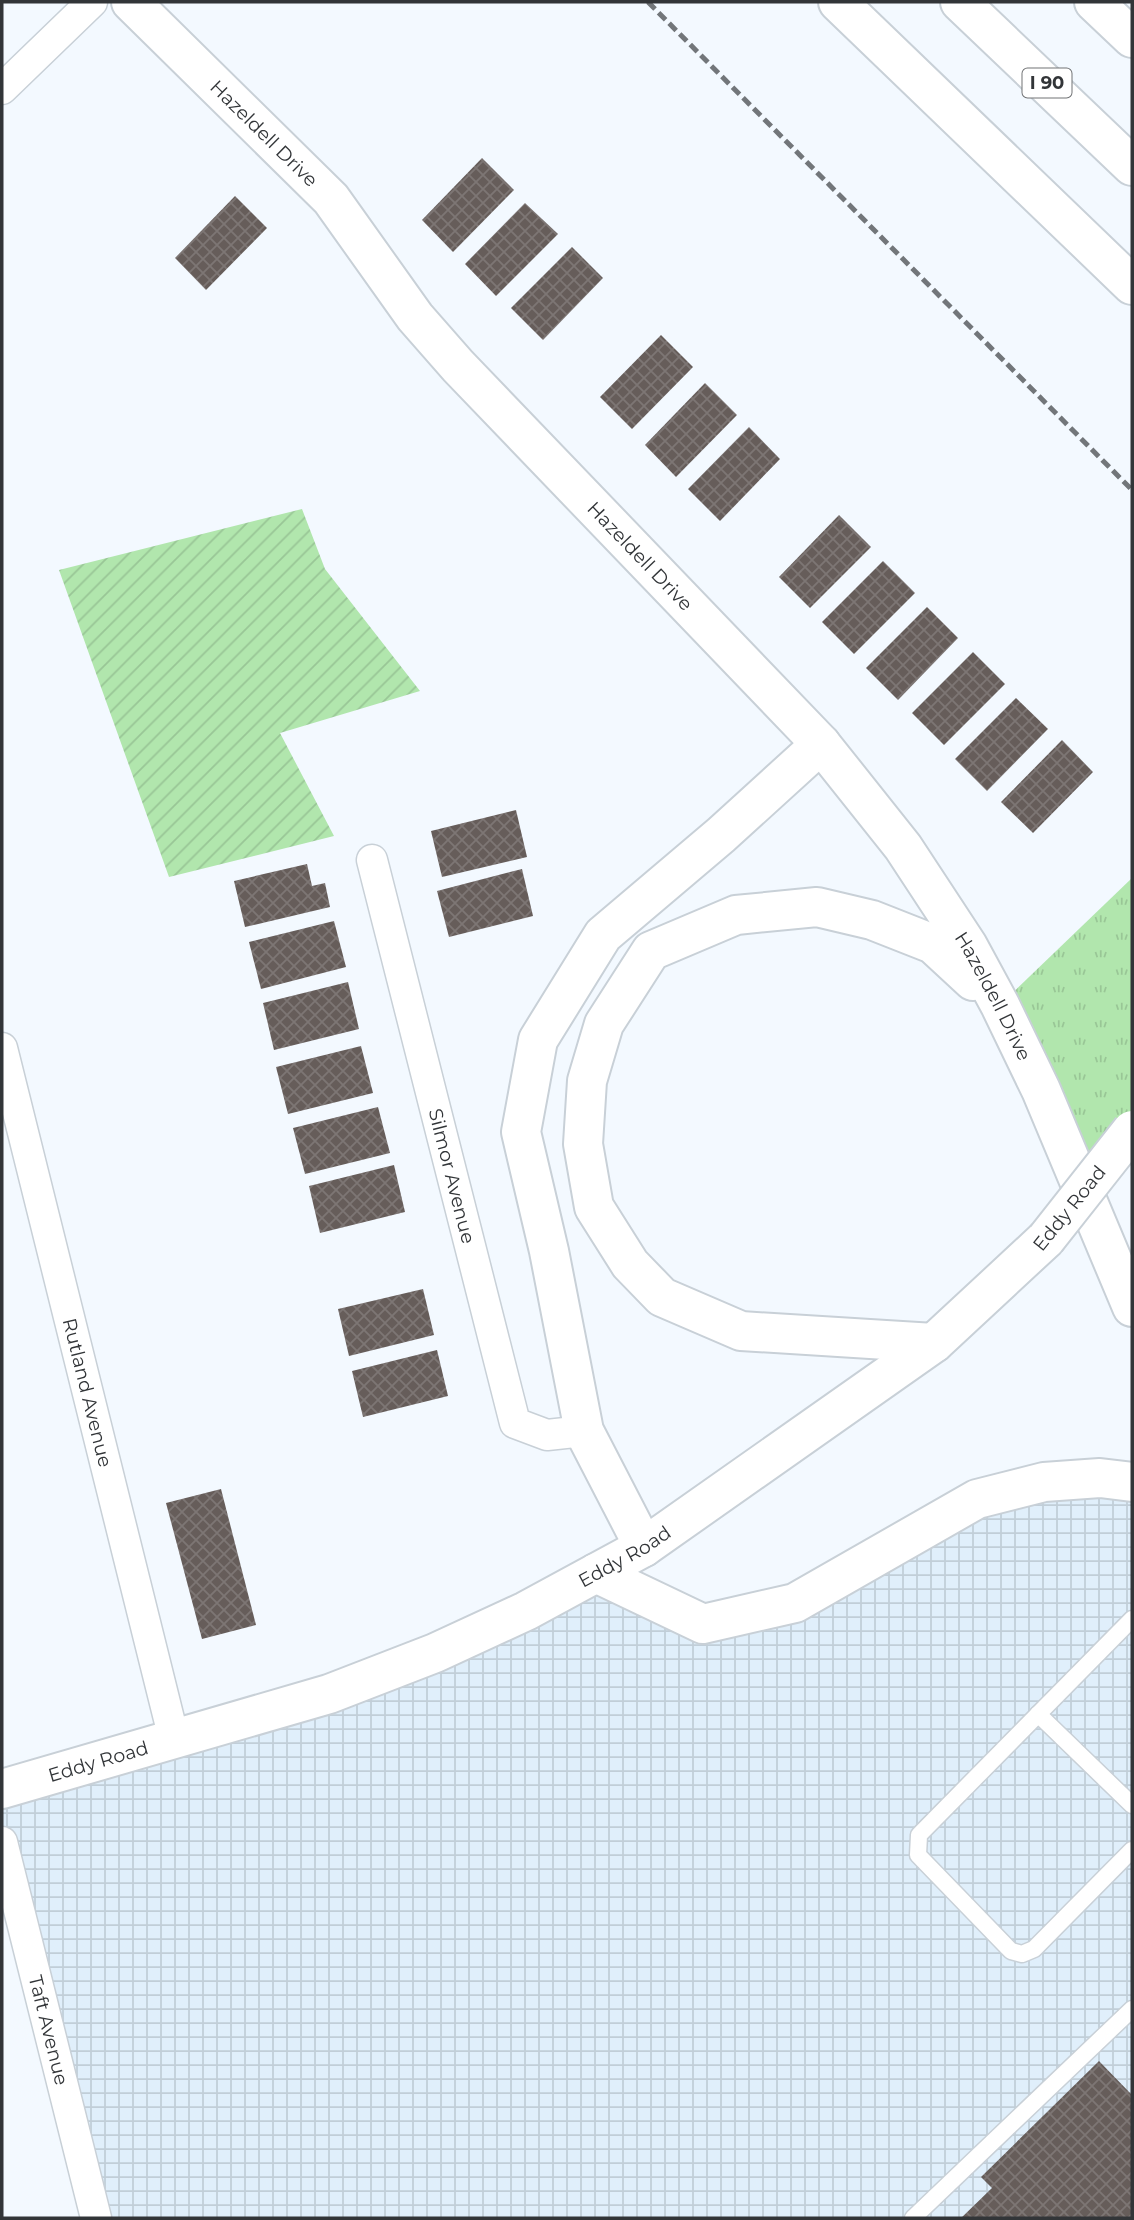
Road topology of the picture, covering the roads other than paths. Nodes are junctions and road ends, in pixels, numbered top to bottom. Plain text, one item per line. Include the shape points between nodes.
1 (92, 2) edge
2 (131, 2) edge
3 (838, 2) edge
4 (960, 2) edge
5 (1094, 2) edge
6 (1132, 38) edge
7 (2, 89) edge
8 (1132, 166) edge
9 (1132, 285) edge
10 (821, 744) junction
11 (722, 835) junction
12 (372, 860) dead end
13 (651, 951) junction
14 (999, 1005) junction
15 (2, 1048) edge
16 (1132, 1130) edge
17 (1132, 1307) edge
18 (934, 1343) junction
19 (584, 1431) junction
20 (1132, 1482) edge
21 (644, 1547) junction
22 (596, 1573) junction
23 (1132, 1619) edge
24 (1038, 1714) junction
25 (174, 1739) junction
26 (2, 1789) edge
27 (1132, 1805) edge
28 (2, 1842) edge
29 (1132, 1850) edge
30 (1132, 2009) edge
31 (96, 2218) edge
32 (913, 2218) edge

1 - 7 street
2 - 10 main road, Hazeldell Drive via 331,199 415,317 458,366
3 - 9 main road
4 - 8 main road, I 90
5 - 6 main road
10 - 11 main road
10 - 14 main road, Hazeldell Drive via 903,848 968,946
11 - 13 main road
11 - 19 main road via 603,935 538,1040 521,1132
12 - 19 street, Silmor Avenue via 515,1423 547,1435
13 - 14 main road via 736,915 817,906 872,920 933,944
13 - 18 main road via 604,1024 587,1082 583,1144 594,1207 630,1264 662,1297 741,1331
14 - 17 main road, Hazeldell Drive via 1041,1090
15 - 25 street, Rutland Avenue
16 - 18 main road, Eddy Road, bridge via 1046,1239
18 - 21 main road, Eddy Road
19 - 21 main road
20 - 22 main road via 1100,1478 1044,1482 977,1499 795,1602 703,1624
21 - 22 main road, Eddy Road
22 - 25 main road, Eddy Road via 526,1611 388,1671 329,1694
23 - 24 lane
24 - 27 lane
24 - 29 lane via 919,1835 918,1855 1011,1951 1022,1954 1034,1948
25 - 26 main road, Eddy Road
28 - 31 street, Taft Avenue
30 - 32 lane

